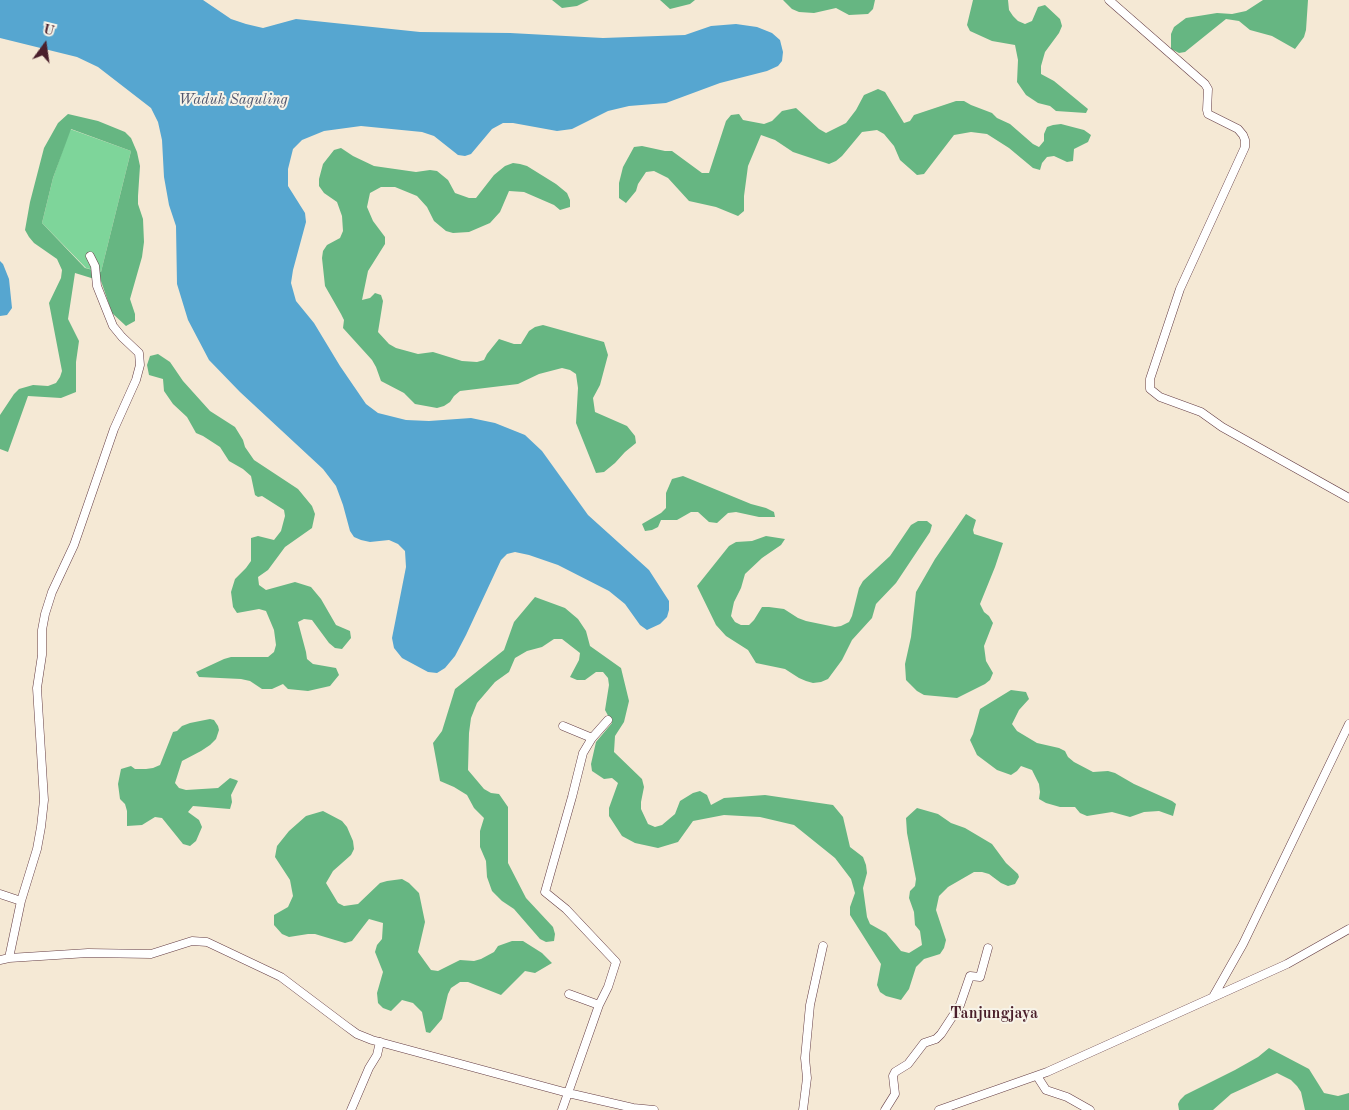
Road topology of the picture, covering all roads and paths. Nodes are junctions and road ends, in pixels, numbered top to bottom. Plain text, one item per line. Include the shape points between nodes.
1 (1109, 0) edge
2 (90, 256) dead end
3 (1349, 498) edge
4 (608, 720) dead end
5 (1349, 724) edge
6 (563, 726) dead end
7 (592, 738) junction
8 (0, 894) edge
9 (22, 901) junction
10 (1349, 929) edge
11 (823, 946) dead end
12 (988, 948) dead end
13 (9, 958) junction
14 (0, 960) edge
15 (569, 994) dead end
16 (1213, 998) junction
17 (599, 1005) junction
18 (380, 1042) junction
19 (1037, 1076) junction
20 (568, 1093) junction
21 (351, 1110) edge
22 (562, 1110) edge
23 (654, 1110) edge
24 (803, 1110) edge
25 (885, 1110) edge
26 (939, 1110) edge
27 (1090, 1110) edge

1 - 3 street via 1205,84 1208,91 1207,113 1244,135 1245,147 1180,289 1150,379 1150,389 1160,398 1201,412
2 - 9 street via 95,266 97,286 113,326 139,353 140,365 45,614 37,688 44,800 37,848
4 - 7 street
5 - 16 street via 1243,944
6 - 7 street
7 - 17 street via 583,753 545,892 566,909 616,962
8 - 9 street
9 - 13 street
10 - 16 street via 1286,964
11 - 24 street via 810,1006
12 - 25 street via 980,977 970,976 960,1006 941,1034 924,1043 908,1064 895,1072 895,1094
13 - 14 street
13 - 18 street via 88,952 151,954 192,941 206,942 269,971 357,1034
15 - 17 street
16 - 19 street
17 - 20 street
18 - 20 street
18 - 21 street
19 - 26 street
19 - 27 street via 1046,1090
20 - 22 street
20 - 23 street

